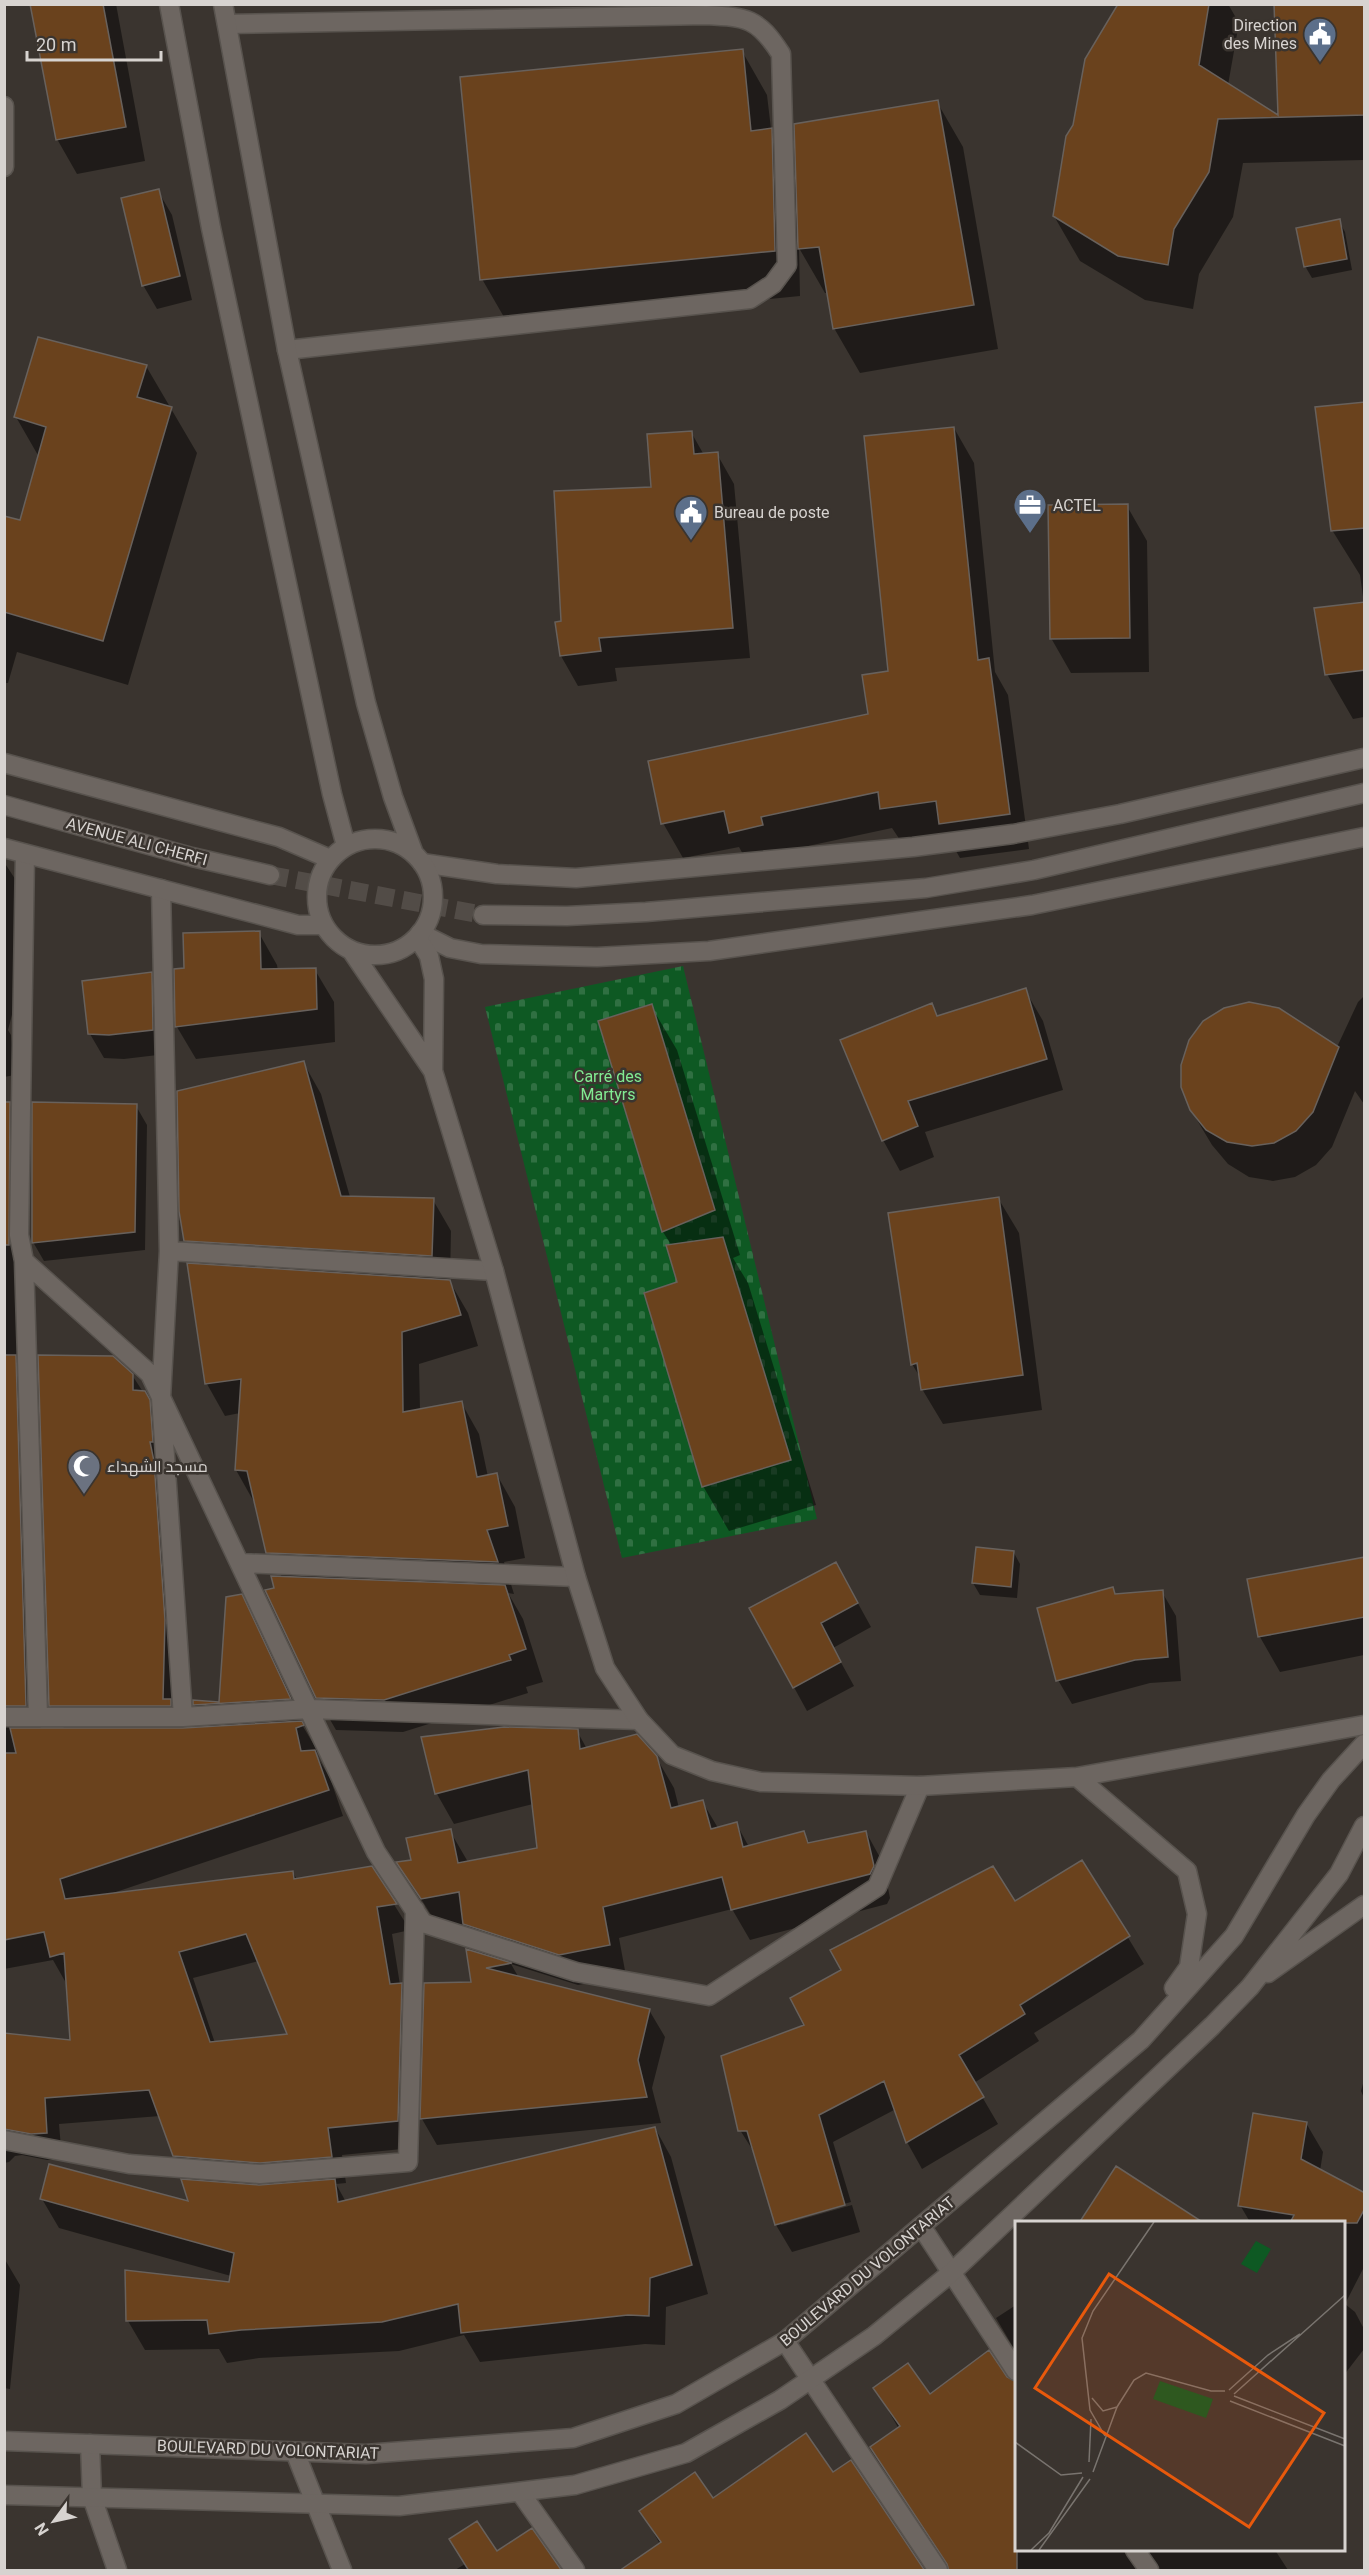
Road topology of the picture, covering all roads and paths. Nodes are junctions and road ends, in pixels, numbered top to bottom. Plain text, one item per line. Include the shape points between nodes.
1 (169, 4) edge
2 (224, 4) edge
3 (227, 24) junction
4 (4, 106) edge
5 (4, 167) edge
6 (287, 351) junction
7 (1365, 759) edge
8 (4, 763) edge
9 (1365, 793) edge
10 (4, 805) edge
11 (1365, 837) edge
12 (346, 846) junction
13 (4, 848) edge
14 (25, 854) junction
15 (418, 858) junction
16 (330, 859) junction
17 (270, 875) tunnel mouth
18 (161, 889) junction
19 (483, 915) tunnel mouth
20 (324, 925) junction
21 (419, 935) junction
22 (351, 950) junction
23 (433, 1071) junction
24 (12, 1234) edge
25 (169, 1251) junction
26 (24, 1261) junction
27 (494, 1271) junction
28 (161, 1398) junction
29 (240, 1563) junction
30 (576, 1577) junction
31 (309, 1709) junction
32 (39, 1716) junction
33 (4, 1717) edge
34 (183, 1717) junction
35 (639, 1720) junction
36 (1365, 1725) edge
37 (1365, 1744) edge
38 (1077, 1777) junction
39 (920, 1786) junction
40 (1365, 1826) edge
41 (1365, 1905) edge
42 (415, 1910) junction
43 (1250, 1987) junction
44 (1141, 2040) junction
45 (4, 2140) edge
46 (921, 2226) junction
47 (951, 2272) junction
48 (785, 2341) junction
49 (1015, 2368) edge
50 (812, 2379) junction
51 (4, 2441) edge
52 (90, 2444) junction
53 (295, 2452) junction
54 (520, 2492) junction
55 (4, 2495) edge
56 (92, 2497) junction
57 (315, 2504) junction
58 (1136, 2551) edge
59 (117, 2571) edge
60 (342, 2571) edge
61 (575, 2571) edge
62 (938, 2571) edge
63 (1149, 2571) edge

1 - 12 street via 211,228
2 - 3 street
3 - 6 street
3 - 6 street via 706,15 741,17 767,33 781,54 787,265 773,284 750,299
4 - 5 street
6 - 15 street via 366,703 393,796
7 - 15 street via 1013,834 913,847 576,878 497,874
8 - 16 street via 279,837
9 - 19 street via 1034,870 926,888 646,912
10 - 17 street, AVENUE ALI CHERFI
11 - 21 street via 1032,905 709,951 597,957 482,954 450,948
12 - 15 street via 381,839 399,844
12 - 16 street
13 - 14 street
14 - 18 street
14 - 24 street
15 - 21 street via 430,880 433,898
16 - 20 street via 317,891
18 - 20 street via 298,924
18 - 25 street
20 - 22 street
21 - 22 street via 386,954
21 - 23 street via 434,979
22 - 23 street
23 - 27 street
24 - 26 street
25 - 27 street
25 - 28 street
26 - 28 street via 150,1374
26 - 32 street
27 - 30 street
28 - 29 street
28 - 34 street
29 - 30 street
29 - 31 street
30 - 35 street via 605,1668
31 - 34 street
31 - 35 street
31 - 42 street via 376,1852
32 - 33 street
32 - 34 street
35 - 39 street via 672,1755 712,1771 761,1782
36 - 38 street
37 - 44 street, BOULEVARD DU VOLONTARIAT via 1331,1780 1306,1815 1234,1936
38 - 39 street
38 - 44 street via 1187,1871 1197,1914 1189,1967
39 - 42 street via 877,1887 709,1996 576,1972 423,1923
40 - 43 street via 1339,1874
41 - 43 street
42 - 45 street via 408,2162 260,2174 129,2164
43 - 47 street
44 - 46 street, BOULEVARD DU VOLONTARIAT
46 - 47 street
46 - 48 street, BOULEVARD DU VOLONTARIAT
47 - 49 street
47 - 50 street via 874,2336
48 - 50 street
48 - 53 street, BOULEVARD DU VOLONTARIAT via 676,2404 573,2438 366,2454
50 - 54 street via 686,2453 576,2485
50 - 62 street
51 - 52 street, BOULEVARD DU VOLONTARIAT
52 - 53 street, BOULEVARD DU VOLONTARIAT
52 - 56 street
53 - 57 street
54 - 57 street via 399,2506
54 - 61 street
55 - 56 street
56 - 57 street
56 - 59 street
57 - 60 street
58 - 63 street

